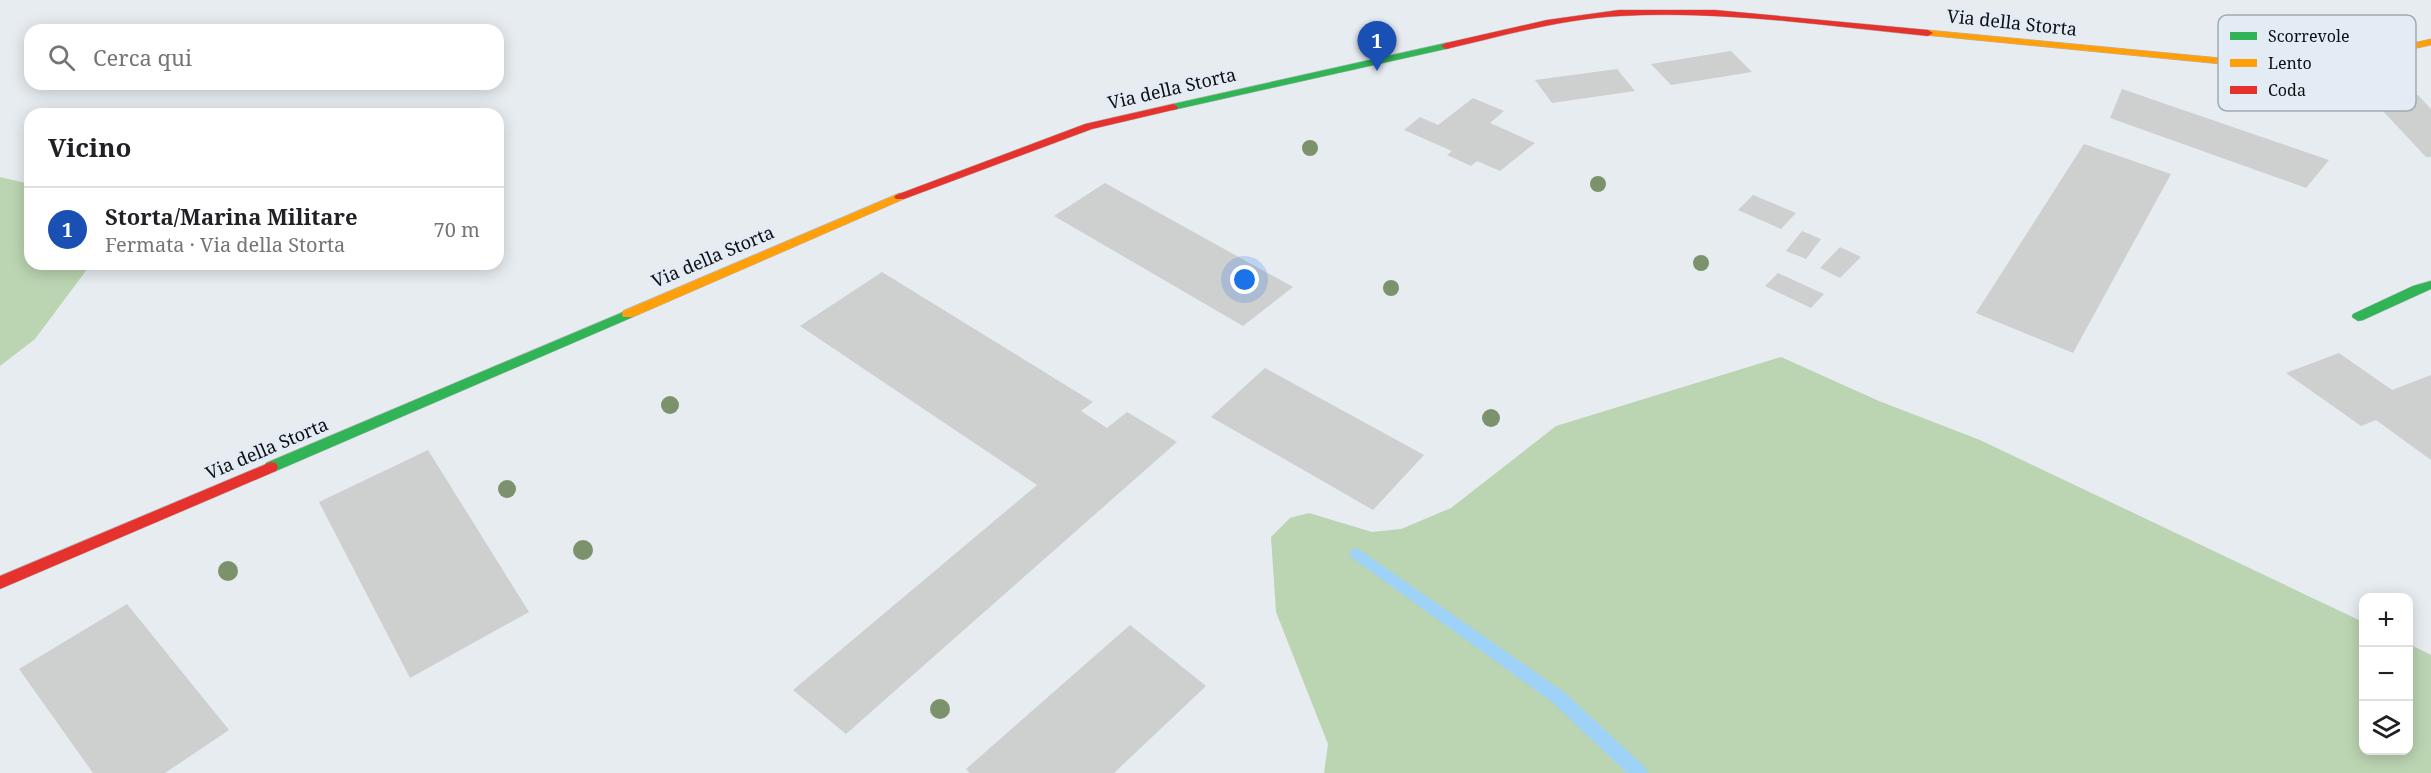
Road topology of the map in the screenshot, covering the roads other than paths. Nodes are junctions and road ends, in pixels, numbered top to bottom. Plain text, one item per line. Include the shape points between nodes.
1 (2431, 42) edge
2 (2416, 46) edge
3 (2218, 61) edge
4 (2431, 285) edge
5 (2358, 317) dead end
6 (0, 583) edge

1 - 2 main road, Via della Storta
3 - 6 main road, Via della Storta via 1715,13 1619,13 1547,23 1089,126 935,182
4 - 5 main road

